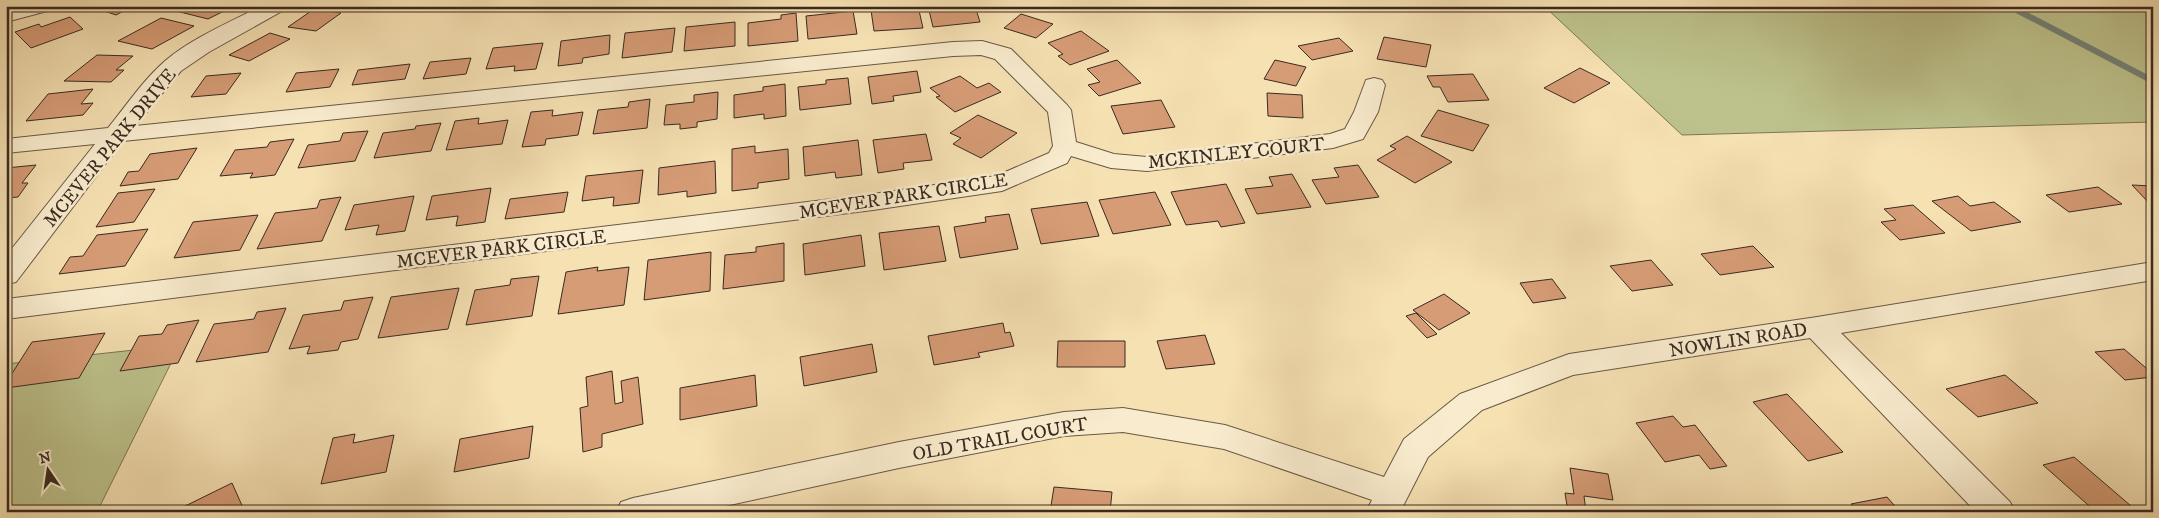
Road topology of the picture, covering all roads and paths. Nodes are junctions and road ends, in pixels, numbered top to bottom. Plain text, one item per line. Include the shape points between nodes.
1 (44, 6) edge
2 (277, 6) edge
3 (6, 16) edge
4 (1374, 85) dead end
5 (115, 135) junction
6 (6, 146) edge
7 (1065, 146) junction
8 (2153, 272) edge
9 (6, 275) edge
10 (6, 309) edge
11 (1817, 327) junction
12 (1388, 503) edge
13 (634, 512) edge
14 (1998, 512) edge

1 - 3 street
2 - 5 street, MCEVER PARK DRIVE via 173,66
4 - 7 street, MCKINLEY COURT via 1366,112 1354,134 1333,142 1147,164 1110,161
5 - 6 street
5 - 7 street via 750,68 982,48 1003,54 1059,110
5 - 9 street, MCEVER PARK DRIVE
7 - 10 street, MCEVER PARK CIRCLE via 1058,158 1002,183 873,202
8 - 11 street, NOWLIN ROAD
11 - 12 street, NOWLIN ROAD via 1569,365 1471,402 1416,448
11 - 14 street
12 - 13 street, OLD TRAIL COURT via 1224,436 1123,420 1054,425

